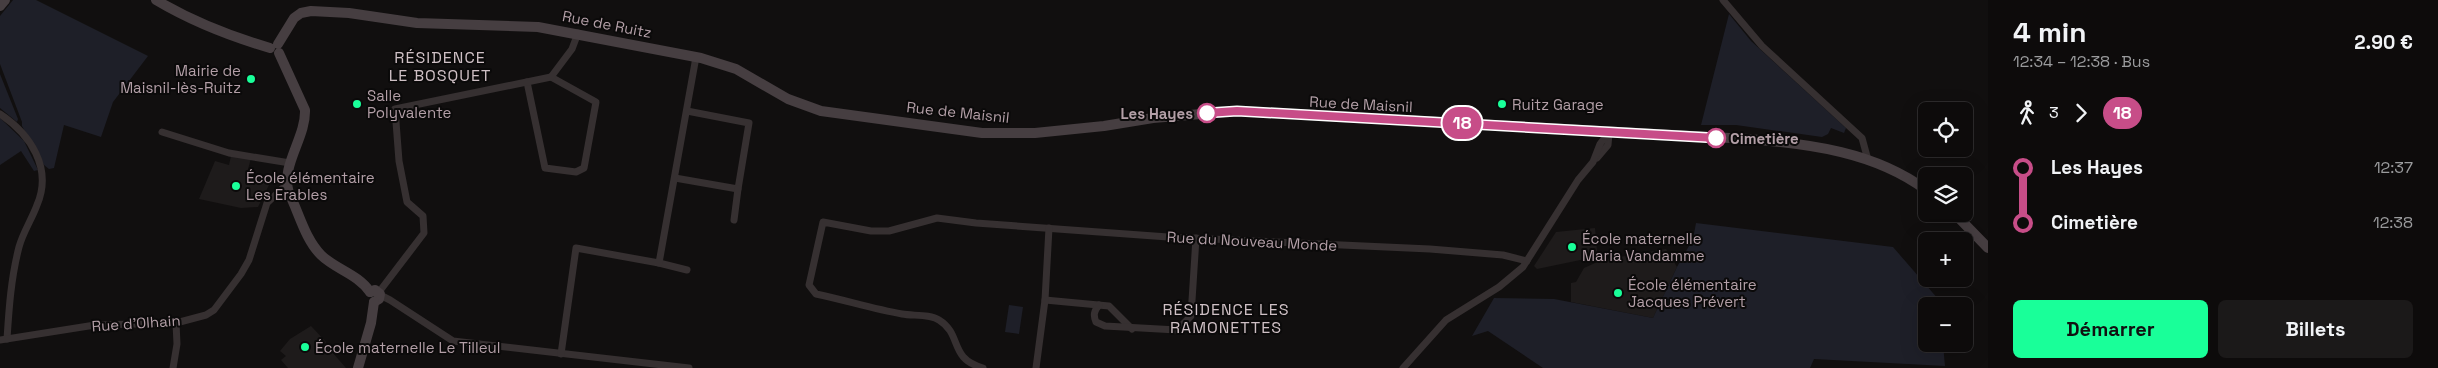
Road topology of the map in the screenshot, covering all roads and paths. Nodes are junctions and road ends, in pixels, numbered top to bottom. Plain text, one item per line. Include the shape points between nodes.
1 (5, 0) edge
2 (156, 0) edge
3 (1723, 0) edge
4 (0, 6) edge
5 (578, 33) junction
6 (276, 48) junction
7 (696, 56) junction
8 (552, 77) junction
9 (527, 82) junction
10 (788, 99) joint
11 (687, 110) junction
12 (0, 114) edge
13 (162, 132) dead end
14 (1610, 132) junction
15 (1868, 160) junction
16 (290, 163) junction
17 (675, 178) junction
18 (286, 185) junction
19 (1918, 185) edge
20 (738, 190) junction
21 (734, 220) dead end
22 (1963, 222) edge
23 (1049, 228) junction
24 (1196, 238) junction
25 (1988, 248) edge
26 (1528, 261) junction
27 (659, 263) junction
28 (687, 270) dead end
29 (376, 295) junction
30 (1045, 300) junction
31 (1099, 305) junction
32 (176, 323) junction
33 (1132, 329) junction
34 (4, 339) edge
35 (560, 354) junction
36 (597, 358) junction
37 (173, 368) edge
38 (358, 368) edge
39 (599, 368) edge
40 (689, 368) edge
41 (983, 368) edge
42 (1036, 368) edge
43 (1403, 368) edge

1 - 4 street
2 - 6 street via 220,33
3 - 15 street via 1762,46 1862,138
5 - 6 street, Rue de Ruitz via 498,24 418,23 311,10 294,18
5 - 7 street, Rue de Ruitz
5 - 8 street via 572,49
6 - 16 street via 305,110 305,120
7 - 10 street, Rue de Ruitz via 736,69
7 - 11 street
8 - 9 street
8 - 9 street via 596,102 584,168 576,172 545,168
9 - 29 street via 395,109 398,162 407,202 423,216 424,233
10 - 14 street, Rue de Maisnil via 821,110 982,133 1035,134 1153,118 1237,111
11 - 17 street
11 - 20 street via 749,123
12 - 34 street via 18,126 43,172 38,204 19,245
13 - 16 street via 229,153
14 - 15 street, Rue de Maisnil via 1777,141 1826,148
14 - 26 street via 1608,145 1578,180
15 - 19 street, Rue de Maisnil
16 - 18 street
17 - 20 street
17 - 27 street
18 - 29 street via 315,248
18 - 32 street, Rue d'Olhain via 267,203 249,260 214,310
20 - 21 street
22 - 25 street
23 - 24 street, Rue du Nouveau Monde
23 - 30 street
23 - 41 street, Rue du Nouveau Monde via 937,218 889,231 871,231 823,222 809,285 816,294 938,319 949,328 961,356 970,364
24 - 26 street, Rue du Nouveau Monde via 1430,249 1503,255
24 - 33 street via 1191,316 1177,330
26 - 43 street via 1499,287 1446,320
27 - 28 street
27 - 35 street via 576,248
29 - 35 street via 390,300 453,341
29 - 38 street
30 - 31 street
30 - 42 street
31 - 33 street via 1109,306
31 - 33 street via 1095,310 1096,322
32 - 34 street, Rue d'Olhain via 95,325
32 - 37 street via 178,344
35 - 36 street
36 - 39 street
36 - 40 street

